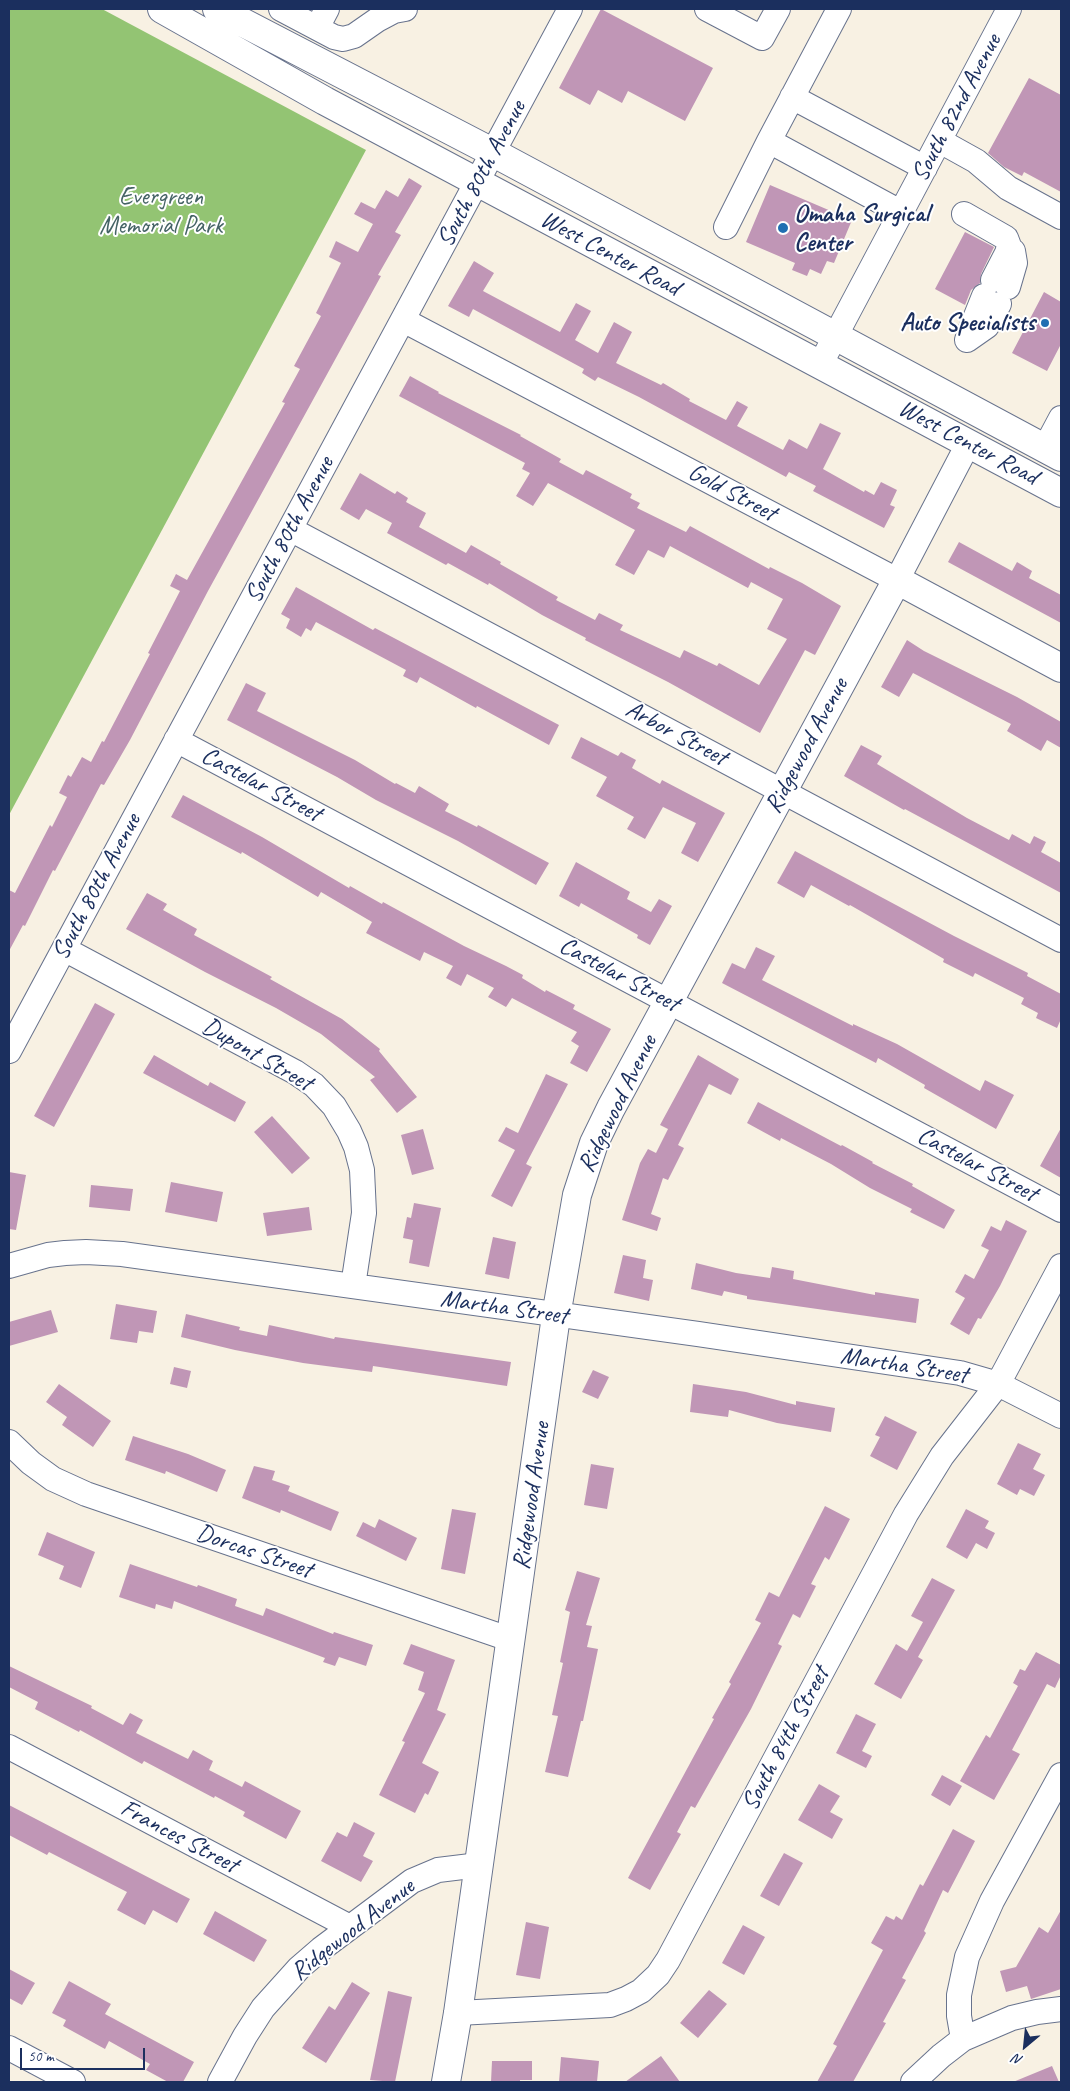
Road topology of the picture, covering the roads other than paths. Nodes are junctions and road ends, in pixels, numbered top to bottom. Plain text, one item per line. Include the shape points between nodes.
1 (162, 9) edge
2 (217, 9) edge
3 (281, 9) edge
4 (405, 9) edge
5 (570, 9) edge
6 (707, 9) edge
7 (778, 9) edge
8 (839, 9) edge
9 (1009, 9) edge
10 (322, 19) edge
11 (792, 97) junction
12 (940, 140) junction
13 (769, 141) junction
14 (494, 153) junction
15 (925, 168) junction
16 (478, 183) junction
17 (902, 213) junction
18 (964, 214) dead end
19 (1061, 217) edge
20 (726, 227) dead end
21 (403, 320) junction
22 (836, 337) junction
23 (967, 340) dead end
24 (820, 365) junction
25 (1061, 418) edge
26 (968, 444) junction
27 (1053, 452) edge
28 (1061, 493) edge
29 (290, 529) junction
30 (897, 580) junction
31 (1061, 668) edge
32 (176, 740) junction
33 (782, 790) junction
34 (1061, 940) edge
35 (64, 948) junction
36 (669, 1001) junction
37 (9, 1051) edge
38 (1061, 1210) edge
39 (9, 1266) edge
40 (1061, 1266) edge
41 (353, 1286) junction
42 (556, 1316) junction
43 (998, 1384) junction
44 (1061, 1416) edge
45 (9, 1442) edge
46 (512, 1640) junction
47 (9, 1746) edge
48 (1061, 1775) edge
49 (479, 1865) junction
50 (350, 1927) junction
51 (1061, 2009) edge
52 (458, 2013) junction
53 (964, 2039) junction
54 (9, 2048) edge
55 (73, 2082) edge
56 (220, 2082) edge
57 (446, 2082) edge
58 (913, 2082) edge

1 - 16 main road, West Center Road
2 - 14 main road, West Center Road
3 - 10 street
4 - 10 street via 377,20 354,36 343,38 334,37
5 - 14 street, South 80th Avenue
6 - 7 street via 762,38
8 - 11 street
9 - 12 street, South 82nd Avenue
11 - 13 street
11 - 15 street
12 - 15 street, South 82nd Avenue
12 - 19 street via 976,161 1008,188
13 - 17 street
13 - 20 street
14 - 16 street, South 80th Avenue
14 - 22 main road, West Center Road
15 - 17 street, South 82nd Avenue
16 - 21 street, South 80th Avenue
16 - 24 main road, West Center Road
17 - 22 street, South 82nd Avenue
18 - 23 street via 1007,242 996,292
21 - 29 street, South 80th Avenue
21 - 30 street, Gold Street
22 - 24 street, South 82nd Avenue
22 - 27 main road, West Center Road
24 - 26 main road, West Center Road
25 - 27 street
26 - 28 main road, West Center Road
26 - 30 street, Ridgewood Avenue
29 - 32 street, South 80th Avenue
29 - 33 street, Arbor Street
30 - 31 main road, Gold Street
30 - 33 main road, Ridgewood Avenue
32 - 35 street, South 80th Avenue
32 - 36 street, Castelar Street
33 - 34 street, Arbor Street
33 - 36 main road, Ridgewood Avenue
35 - 37 street, South 80th Avenue
35 - 41 street, Dupont Street via 295,1072 314,1085 334,1106 349,1131 362,1170 364,1213
36 - 38 street, Castelar Street
36 - 42 main road, Ridgewood Avenue via 611,1108 584,1169
39 - 41 street, Martha Street via 48,1255 113,1253
40 - 43 street, South 84th Street
41 - 42 street, Martha Street
42 - 43 street, Martha Street via 960,1373
42 - 46 main road, Ridgewood Avenue
43 - 44 street
43 - 52 street, South 84th Street via 942,1456 910,1508 658,1975 641,1991 610,2005
45 - 46 street, Dorcas Street via 53,1479 86,1494
46 - 49 main road, Ridgewood Avenue
47 - 50 street, Frances Street
48 - 53 street via 992,1901 967,1957 959,1995
49 - 50 street, Ridgewood Avenue via 424,1875
49 - 52 main road, Ridgewood Avenue
50 - 56 street, Ridgewood Avenue via 280,1987 245,2036
51 - 53 street via 1012,2018
52 - 57 main road
53 - 58 street
54 - 55 street

